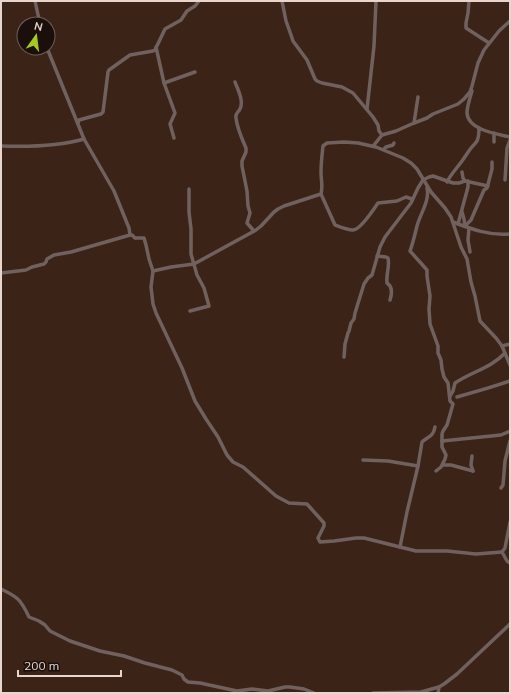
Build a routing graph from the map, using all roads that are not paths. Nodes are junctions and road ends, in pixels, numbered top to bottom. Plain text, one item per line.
1 (35, 1) edge
2 (199, 1) edge
3 (282, 1) edge
4 (376, 1) edge
5 (469, 1) edge
6 (38, 16) edge
7 (510, 21) edge
8 (489, 43) junction
9 (156, 45) junction
10 (50, 56) edge
11 (196, 72) dead end
12 (234, 82) dead end
13 (164, 83) junction
14 (472, 86) junction
15 (418, 97) dead end
16 (367, 109) junction
17 (78, 123) junction
18 (414, 123) junction
19 (479, 128) junction
20 (494, 133) junction
21 (382, 135) junction
22 (510, 137) edge
23 (174, 138) dead end
24 (84, 139) junction
25 (510, 140) edge
26 (494, 142) dead end
27 (394, 143) dead end
28 (1, 146) edge
29 (372, 146) junction
30 (384, 149) junction
31 (492, 162) dead end
32 (462, 172) dead end
33 (423, 180) junction
34 (505, 180) dead end
35 (466, 181) junction
36 (447, 182) junction
37 (426, 185) junction
38 (488, 186) junction
39 (189, 189) dead end
40 (321, 194) junction
41 (412, 199) junction
42 (462, 212) junction
43 (453, 222) junction
44 (458, 224) junction
45 (467, 227) junction
46 (254, 231) junction
47 (510, 234) edge
48 (130, 235) junction
49 (470, 252) dead end
50 (377, 256) junction
51 (194, 264) junction
52 (153, 271) junction
53 (1, 273) edge
54 (390, 300) dead end
55 (190, 311) dead end
56 (510, 344) edge
57 (502, 346) junction
58 (504, 353) junction
59 (344, 356) dead end
60 (510, 365) edge
61 (510, 381) edge
62 (450, 396) junction
63 (457, 398) dead end
64 (435, 427) dead end
65 (510, 431) edge
66 (442, 441) junction
67 (510, 441) edge
68 (472, 456) dead end
69 (362, 460) dead end
70 (443, 465) junction
71 (418, 466) junction
72 (436, 471) dead end
73 (501, 488) dead end
74 (510, 522) edge
75 (400, 547) junction
76 (502, 552) junction
77 (510, 562) edge
78 (1, 589) edge
79 (510, 624) edge
80 (439, 687) junction
81 (314, 693) edge
82 (373, 693) edge
83 (438, 693) edge

1 - 6 street
2 - 9 street
3 - 16 street
4 - 16 street
5 - 8 street
7 - 8 street
8 - 14 street
9 - 13 street
9 - 17 street
10 - 17 street
11 - 13 street
12 - 46 street
13 - 23 street
14 - 18 street
14 - 19 street
15 - 18 street
16 - 21 street
17 - 24 street
18 - 21 street
19 - 20 street
19 - 36 street
20 - 22 street
20 - 26 street
21 - 29 street
24 - 28 street
24 - 48 street
25 - 34 street
27 - 30 street
29 - 30 street
29 - 40 street
30 - 33 street
31 - 38 street
32 - 35 street
33 - 36 street
33 - 37 street
33 - 41 street
35 - 36 street
35 - 38 street
35 - 42 street
37 - 43 street
37 - 62 street
38 - 45 street
39 - 51 street
40 - 41 street
40 - 46 street
41 - 50 street
42 - 44 street
42 - 45 street
43 - 44 street
43 - 57 street
44 - 45 street
45 - 47 street
45 - 49 street
46 - 51 street
48 - 52 street
48 - 53 street
50 - 54 street
50 - 59 street
51 - 52 street
51 - 55 street
52 - 75 street
56 - 57 street
57 - 58 street
58 - 60 street
58 - 62 street
61 - 63 street
62 - 66 street
64 - 71 street
65 - 66 street
66 - 70 street
67 - 73 street
68 - 70 street
69 - 71 street
70 - 72 street
71 - 75 street
74 - 76 street
75 - 76 street
76 - 77 street
78 - 81 street
79 - 80 street
80 - 82 street
80 - 83 street

